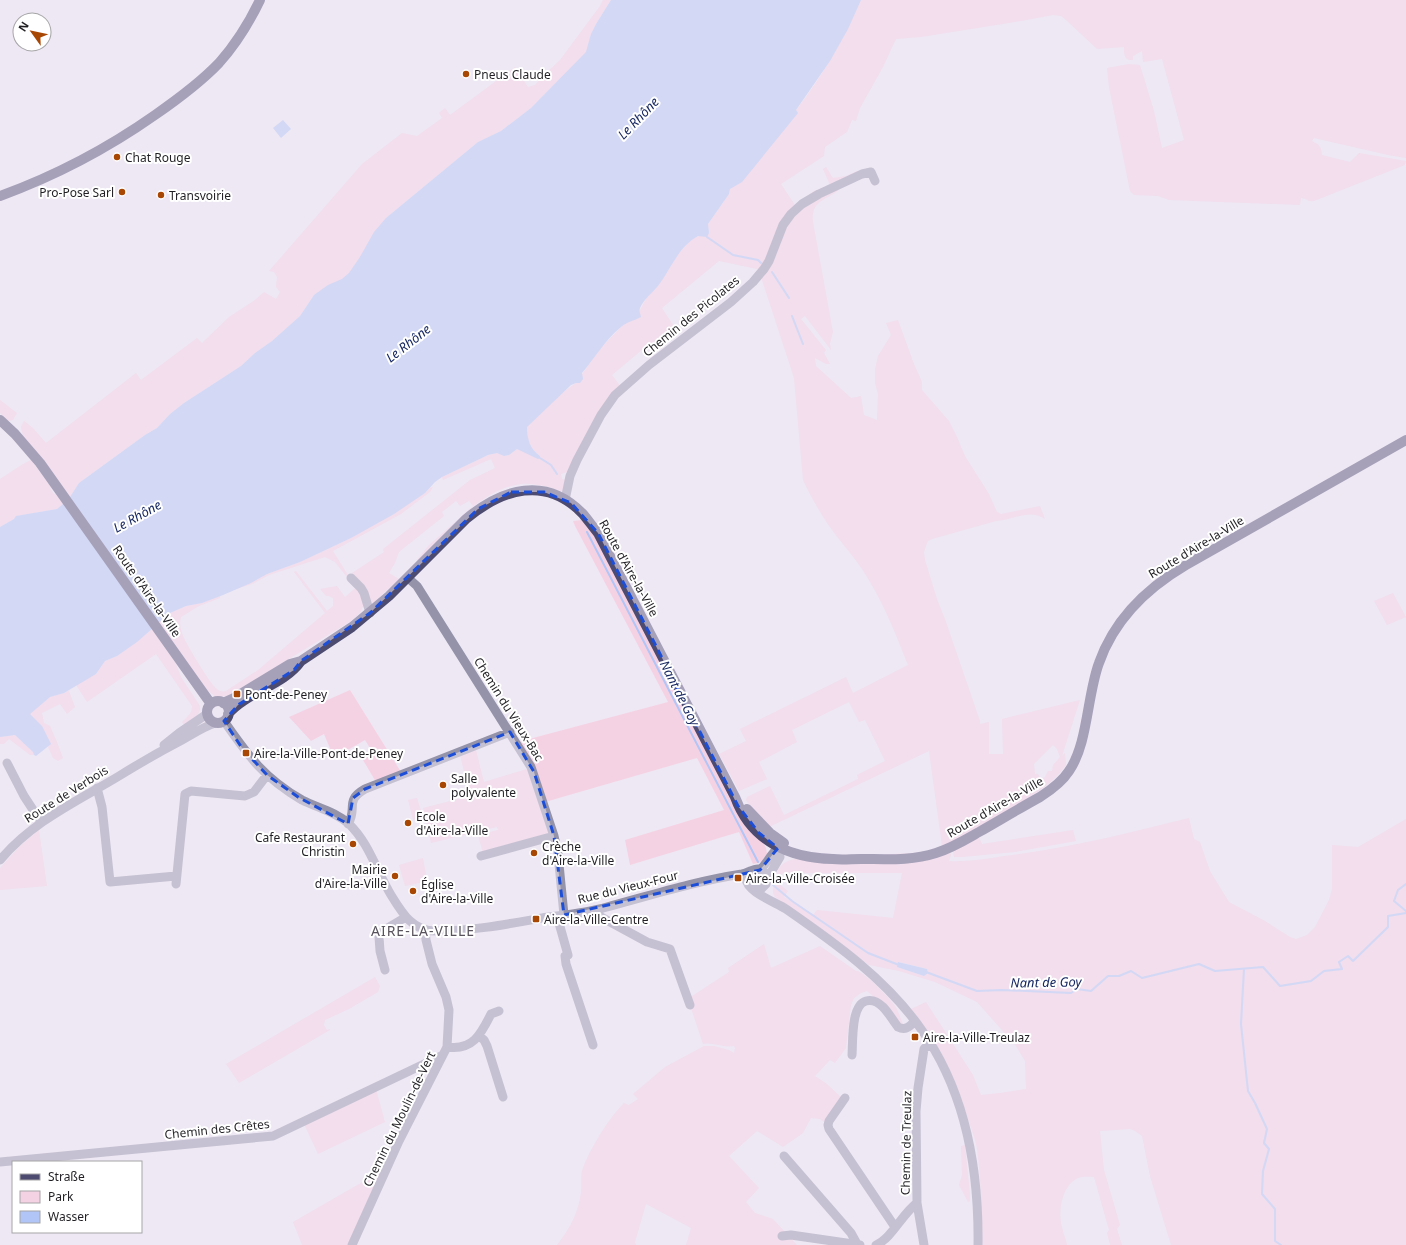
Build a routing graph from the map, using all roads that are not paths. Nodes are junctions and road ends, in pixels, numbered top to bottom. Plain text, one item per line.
1 (260, 0) edge
2 (875, 182) dead end
3 (0, 196) edge
4 (0, 420) edge
5 (1406, 440) edge
6 (566, 500) junction
7 (351, 578) dead end
8 (408, 578) junction
9 (370, 613) junction
10 (301, 661) junction
11 (223, 703) junction
12 (209, 709) junction
13 (222, 719) junction
14 (510, 732) junction
15 (151, 756) junction
16 (7, 763) dead end
17 (267, 775) junction
18 (97, 788) junction
19 (41, 822) junction
20 (348, 824) junction
21 (554, 836) junction
22 (780, 845) junction
23 (481, 856) dead end
24 (0, 860) edge
25 (760, 870) junction
26 (750, 871) junction
27 (728, 876) junction
28 (746, 882) junction
29 (767, 882) junction
30 (753, 890) junction
31 (777, 904) junction
32 (596, 910) junction
33 (560, 915) junction
34 (406, 917) junction
35 (426, 930) junction
36 (385, 970) dead end
37 (690, 1005) dead end
38 (499, 1011) dead end
39 (914, 1023) junction
40 (479, 1036) junction
41 (930, 1043) junction
42 (593, 1045) dead end
43 (445, 1052) junction
44 (852, 1055) dead end
45 (503, 1097) dead end
46 (845, 1098) dead end
47 (784, 1156) dead end
48 (0, 1162) edge
49 (917, 1203) junction
50 (895, 1227) junction
51 (782, 1236) dead end
52 (845, 1244) edge
53 (352, 1245) edge
54 (859, 1245) edge
55 (876, 1245) edge
56 (924, 1245) edge
57 (978, 1245) edge

1 - 3 main road
2 - 6 street, Chemin des Picolates
4 - 12 main road, Route d'Aire-la-Ville
5 - 22 main road, Route d'Aire-la-Ville
6 - 8 main road, Route d'Aire-la-Ville
6 - 22 main road, Route d'Aire-la-Ville
7 - 9 street
8 - 9 main road, Route d'Aire-la-Ville
8 - 14 street, Chemin du Vieux-Bac
9 - 10 main road, Route d'Aire-la-Ville
10 - 11 main road, Route d'Aire-la-Ville
10 - 13 main road, Route d'Aire-la-Ville
11 - 12 main road
11 - 13 main road
12 - 13 main road
12 - 15 street, Route de Verbois
13 - 15 street, Route de Verbois
13 - 17 street, Rue du Vieux-Four
14 - 20 street
14 - 21 street, Chemin du Vieux-Bac
15 - 18 street, Route de Verbois
16 - 19 street
17 - 18 street
17 - 20 street, Rue du Vieux-Four
18 - 19 street, Route de Verbois
19 - 24 street, Route de Verbois
20 - 34 street, Rue du Vieux-Four
21 - 23 street
21 - 33 street, Chemin du Vieux-Bac
22 - 25 street
22 - 29 street
25 - 26 street
25 - 29 street
26 - 27 street, Rue du Vieux-Four
26 - 28 street
27 - 28 street
27 - 32 street, Rue du Vieux-Four
28 - 30 street
29 - 30 street
29 - 31 street
30 - 31 street
31 - 39 street
32 - 33 street, Rue du Vieux-Four
32 - 37 street
33 - 35 street, Rue du Vieux-Four
33 - 42 street, Chemin du Vieux-Bac
34 - 35 street, Rue du Vieux-Four
34 - 36 street
35 - 43 street, Chemin du Moulin-de-Vert
38 - 40 street
39 - 41 street
39 - 44 street
40 - 43 street, Chemin des Crêtes
40 - 45 street
41 - 49 street, Chemin de Treulaz
41 - 57 street
43 - 48 street, Chemin des Crêtes
43 - 53 street, Chemin du Moulin-de-Vert
46 - 50 street
47 - 54 street
49 - 50 street
49 - 56 street, Chemin de Treulaz
50 - 55 street
51 - 52 street
52 - 54 street

